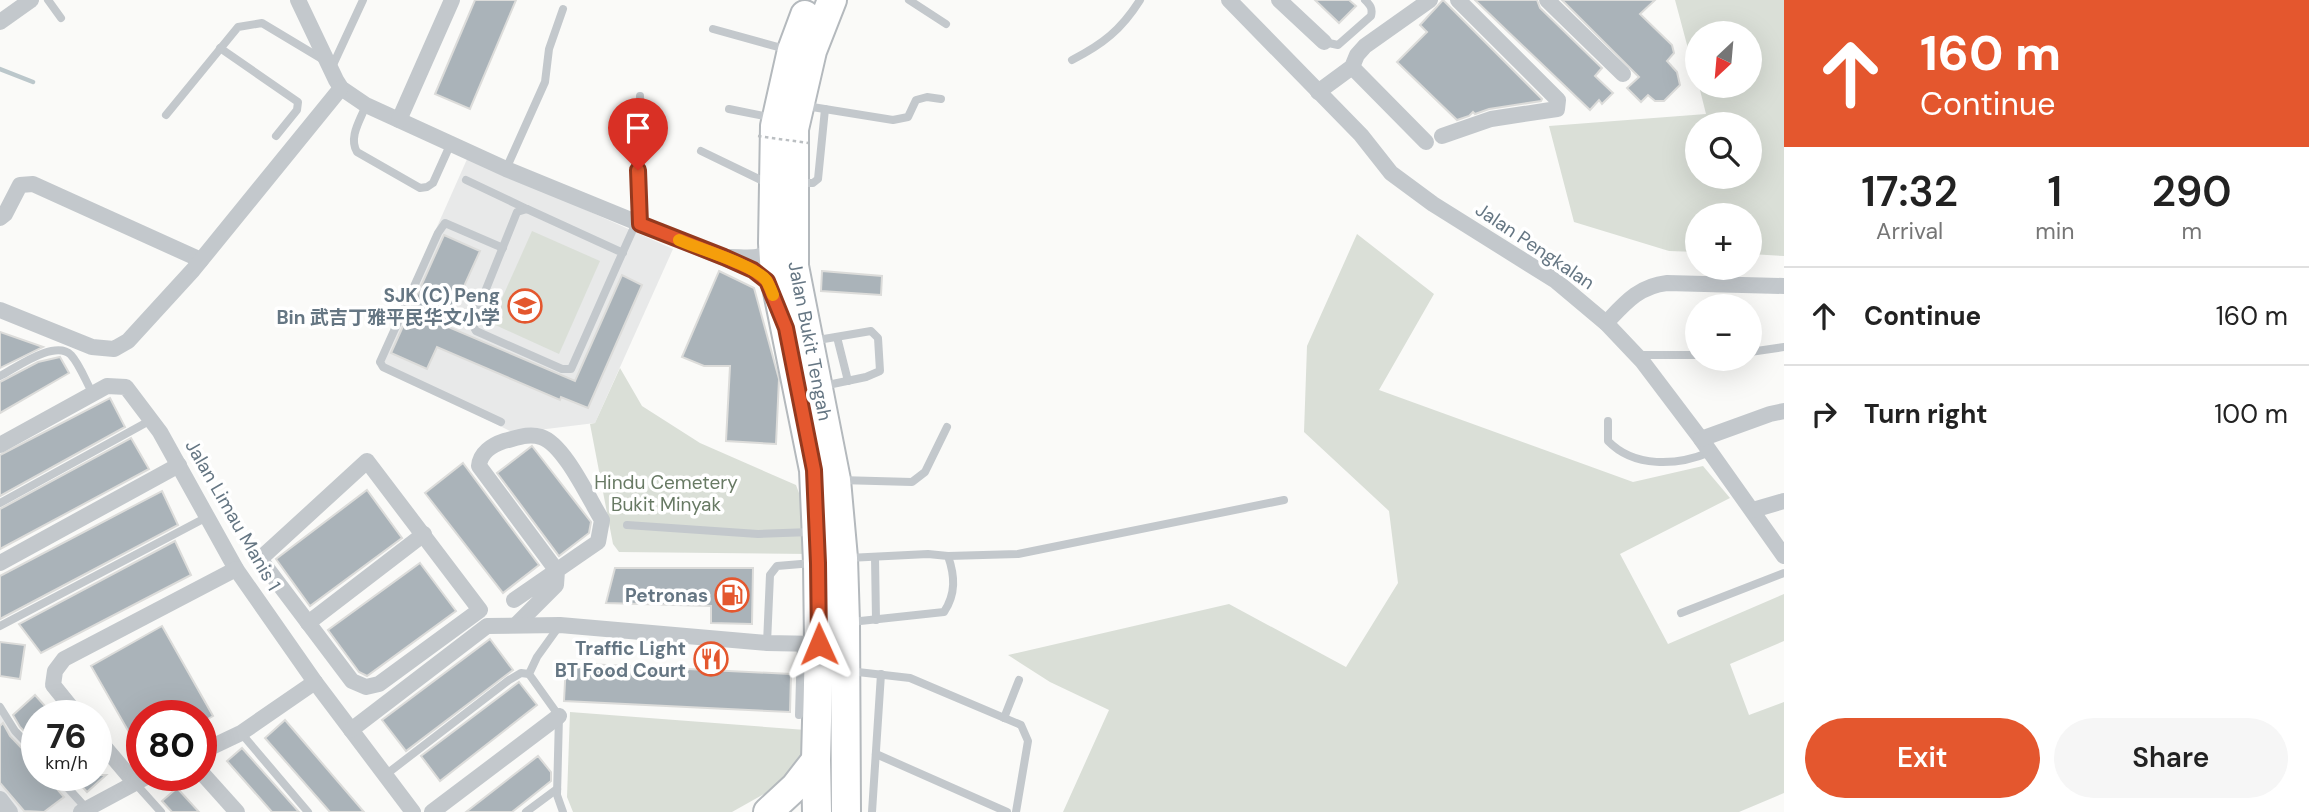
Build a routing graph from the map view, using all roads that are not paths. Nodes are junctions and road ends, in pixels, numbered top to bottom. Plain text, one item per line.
1 (31, 0) edge
2 (48, 0) edge
3 (298, 0) edge
4 (362, 0) edge
5 (452, 0) edge
6 (811, 0) edge
7 (832, 0) edge
8 (909, 0) edge
9 (1140, 0) edge
10 (1229, 0) edge
11 (1279, 0) edge
12 (1365, 0) edge
13 (1430, 0) edge
14 (1458, 0) edge
15 (1547, 0) edge
16 (8, 5) edge
17 (563, 9) dead end
18 (61, 18) dead end
19 (0, 22) edge
20 (946, 24) dead end
21 (713, 29) dead end
22 (1324, 42) joint
23 (220, 48) junction
24 (792, 50) junction
25 (1072, 60) dead end
26 (329, 66) junction
27 (1352, 67) junction
28 (1623, 74) dead end
29 (341, 88) junction
30 (1318, 92) junction
31 (640, 96) dead end
32 (941, 99) dead end
33 (366, 105) junction
34 (729, 109) dead end
35 (166, 115) dead end
36 (790, 117) junction
37 (399, 120) junction
38 (276, 136) dead end
39 (451, 144) junction
40 (701, 150) dead end
41 (506, 169) junction
42 (466, 180) dead end
43 (783, 185) junction
44 (527, 209) junction
45 (0, 218) edge
46 (638, 223) junction
47 (773, 243) junction
48 (503, 248) junction
49 (623, 253) junction
50 (724, 257) junction
51 (201, 260) junction
52 (1784, 286) edge
53 (0, 310) edge
54 (1606, 323) junction
55 (798, 335) junction
56 (837, 337) junction
57 (1784, 347) edge
58 (1762, 350) edge
59 (1636, 355) junction
60 (1685, 355) edge
61 (0, 376) edge
62 (848, 381) junction
63 (819, 387) junction
64 (93, 394) junction
65 (1784, 411) edge
66 (151, 420) junction
67 (1608, 421) dead end
68 (501, 422) dead end
69 (947, 427) dead end
70 (0, 445) edge
71 (1705, 446) junction
72 (179, 466) junction
73 (836, 480) junction
74 (1284, 500) dead end
75 (1784, 501) edge
76 (0, 503) edge
77 (1754, 510) junction
78 (207, 517) junction
79 (627, 525) dead end
80 (817, 531) junction
81 (424, 534) junction
82 (875, 556) junction
83 (948, 556) junction
84 (1784, 556) edge
85 (260, 559) junction
86 (831, 560) junction
87 (0, 564) edge
88 (557, 570) junction
89 (239, 573) junction
90 (1784, 573) edge
91 (514, 600) dead end
92 (1681, 613) dead end
93 (876, 620) junction
94 (308, 623) junction
95 (845, 623) junction
96 (516, 625) junction
97 (561, 625) junction
98 (0, 626) edge
99 (768, 643) junction
100 (810, 644) junction
101 (846, 671) junction
102 (529, 674) junction
103 (881, 674) junction
104 (1019, 680) dead end
105 (315, 682) junction
106 (65, 700) edge
107 (0, 707) edge
108 (799, 715) dead end
109 (559, 716) junction
110 (1004, 718) junction
111 (351, 730) junction
112 (241, 733) junction
113 (21, 737) edge
114 (217, 744) edge
115 (876, 754) junction
116 (112, 756) edge
117 (816, 760) junction
118 (126, 772) edge
119 (384, 776) junction
120 (126, 788) edge
121 (557, 789) junction
122 (217, 790) edge
123 (68, 791) edge
124 (142, 791) edge
125 (0, 799) edge
126 (84, 811) edge
127 (10, 812) edge
128 (160, 812) edge
129 (237, 812) edge
130 (309, 812) edge
131 (413, 812) edge
132 (432, 812) edge
133 (526, 812) edge
134 (564, 812) edge
135 (768, 812) edge
136 (817, 812) edge
137 (846, 812) edge
138 (872, 812) edge
139 (1007, 812) edge
140 (1016, 812) edge

1 - 16 street
2 - 18 lane
3 - 26 street
4 - 26 lane
5 - 37 street
6 - 24 highway, Jalan Bukit Tengah
7 - 36 highway, Jalan Bukit Tengah
8 - 20 lane
9 - 25 lane
10 - 30 street, Jalan Pengkalan
11 - 22 street
12 - 22 lane
13 - 27 street
14 - 27 street
15 - 28 street
16 - 19 street
17 - 41 lane
21 - 24 lane
23 - 26 lane
23 - 35 lane
23 - 38 lane
24 - 36 highway, Jalan Bukit Tengah
26 - 29 street
27 - 30 street
29 - 33 street
29 - 51 street
30 - 54 street, Jalan Pengkalan
31 - 46 lane
32 - 36 lane
33 - 37 street
33 - 39 lane
34 - 36 lane
36 - 43 highway, Jalan Bukit Tengah
37 - 39 street
39 - 41 street
40 - 43 lane
41 - 46 street
42 - 44 lane
43 - 47 highway, Jalan Bukit Tengah
43 - 55 highway, Jalan Bukit Tengah
44 - 48 lane
44 - 49 lane
45 - 51 street
46 - 49 lane
46 - 50 street
47 - 50 street
47 - 55 highway, Jalan Bukit Tengah
48 - 49 lane
48 - 68 lane
50 - 55 street
51 - 53 street
52 - 54 street
54 - 59 street, Jalan Pengkalan
55 - 56 lane
55 - 63 highway, Jalan Bukit Tengah
55 - 80 highway, Jalan Bukit Tengah
56 - 62 lane
56 - 62 lane
57 - 58 lane
59 - 60 lane
59 - 71 street, Jalan Pengkalan
61 - 64 lane
62 - 63 lane
63 - 73 highway, Jalan Bukit Tengah
64 - 66 street, Jalan Limau Manis 1
64 - 70 street, Jalan Limau Manis 1
65 - 71 street
66 - 72 street, Jalan Limau Manis 1
66 - 76 lane
67 - 71 lane
69 - 73 lane
71 - 77 street, Jalan Pengkalan
72 - 78 street, Jalan Limau Manis 1
72 - 87 street
73 - 86 highway, Jalan Bukit Tengah
74 - 83 lane
75 - 77 street
77 - 84 street, Jalan Pengkalan
78 - 89 street, Jalan Limau Manis 1
78 - 98 lane
79 - 80 lane
80 - 86 highway, Jalan Bukit Tengah
81 - 85 street
81 - 94 street
81 - 94 street
82 - 83 lane
82 - 86 lane
82 - 93 lane
83 - 93 lane
85 - 89 street
85 - 94 street
86 - 95 highway, Jalan Bukit Tengah
86 - 99 lane
86 - 100 highway, Jalan Bukit Tengah
88 - 88 street
88 - 91 street
88 - 96 street
89 - 105 street, Jalan Limau Manis 1
89 - 106 street
90 - 92 lane
93 - 95 lane
95 - 101 highway, Jalan Bukit Tengah
96 - 97 street
96 - 111 street
97 - 99 street
97 - 102 lane
99 - 100 street
100 - 108 lane
100 - 117 highway, Jalan Bukit Tengah
101 - 103 lane
101 - 137 highway, Jalan Bukit Tengah
102 - 109 lane
102 - 119 lane
103 - 110 lane
103 - 115 lane
104 - 110 lane
105 - 111 street, Jalan Limau Manis 1
105 - 112 street
107 - 113 lane
109 - 121 lane
109 - 132 street
110 - 140 lane
111 - 119 street, Jalan Limau Manis 1
112 - 114 street
112 - 130 lane
115 - 138 lane
115 - 139 lane
116 - 118 street
117 - 135 highway
117 - 136 highway, Jalan Bukit Tengah
119 - 131 street, Jalan Limau Manis 1
120 - 126 street
121 - 133 lane
121 - 134 lane
122 - 129 street
123 - 126 lane
124 - 128 lane
125 - 127 street

